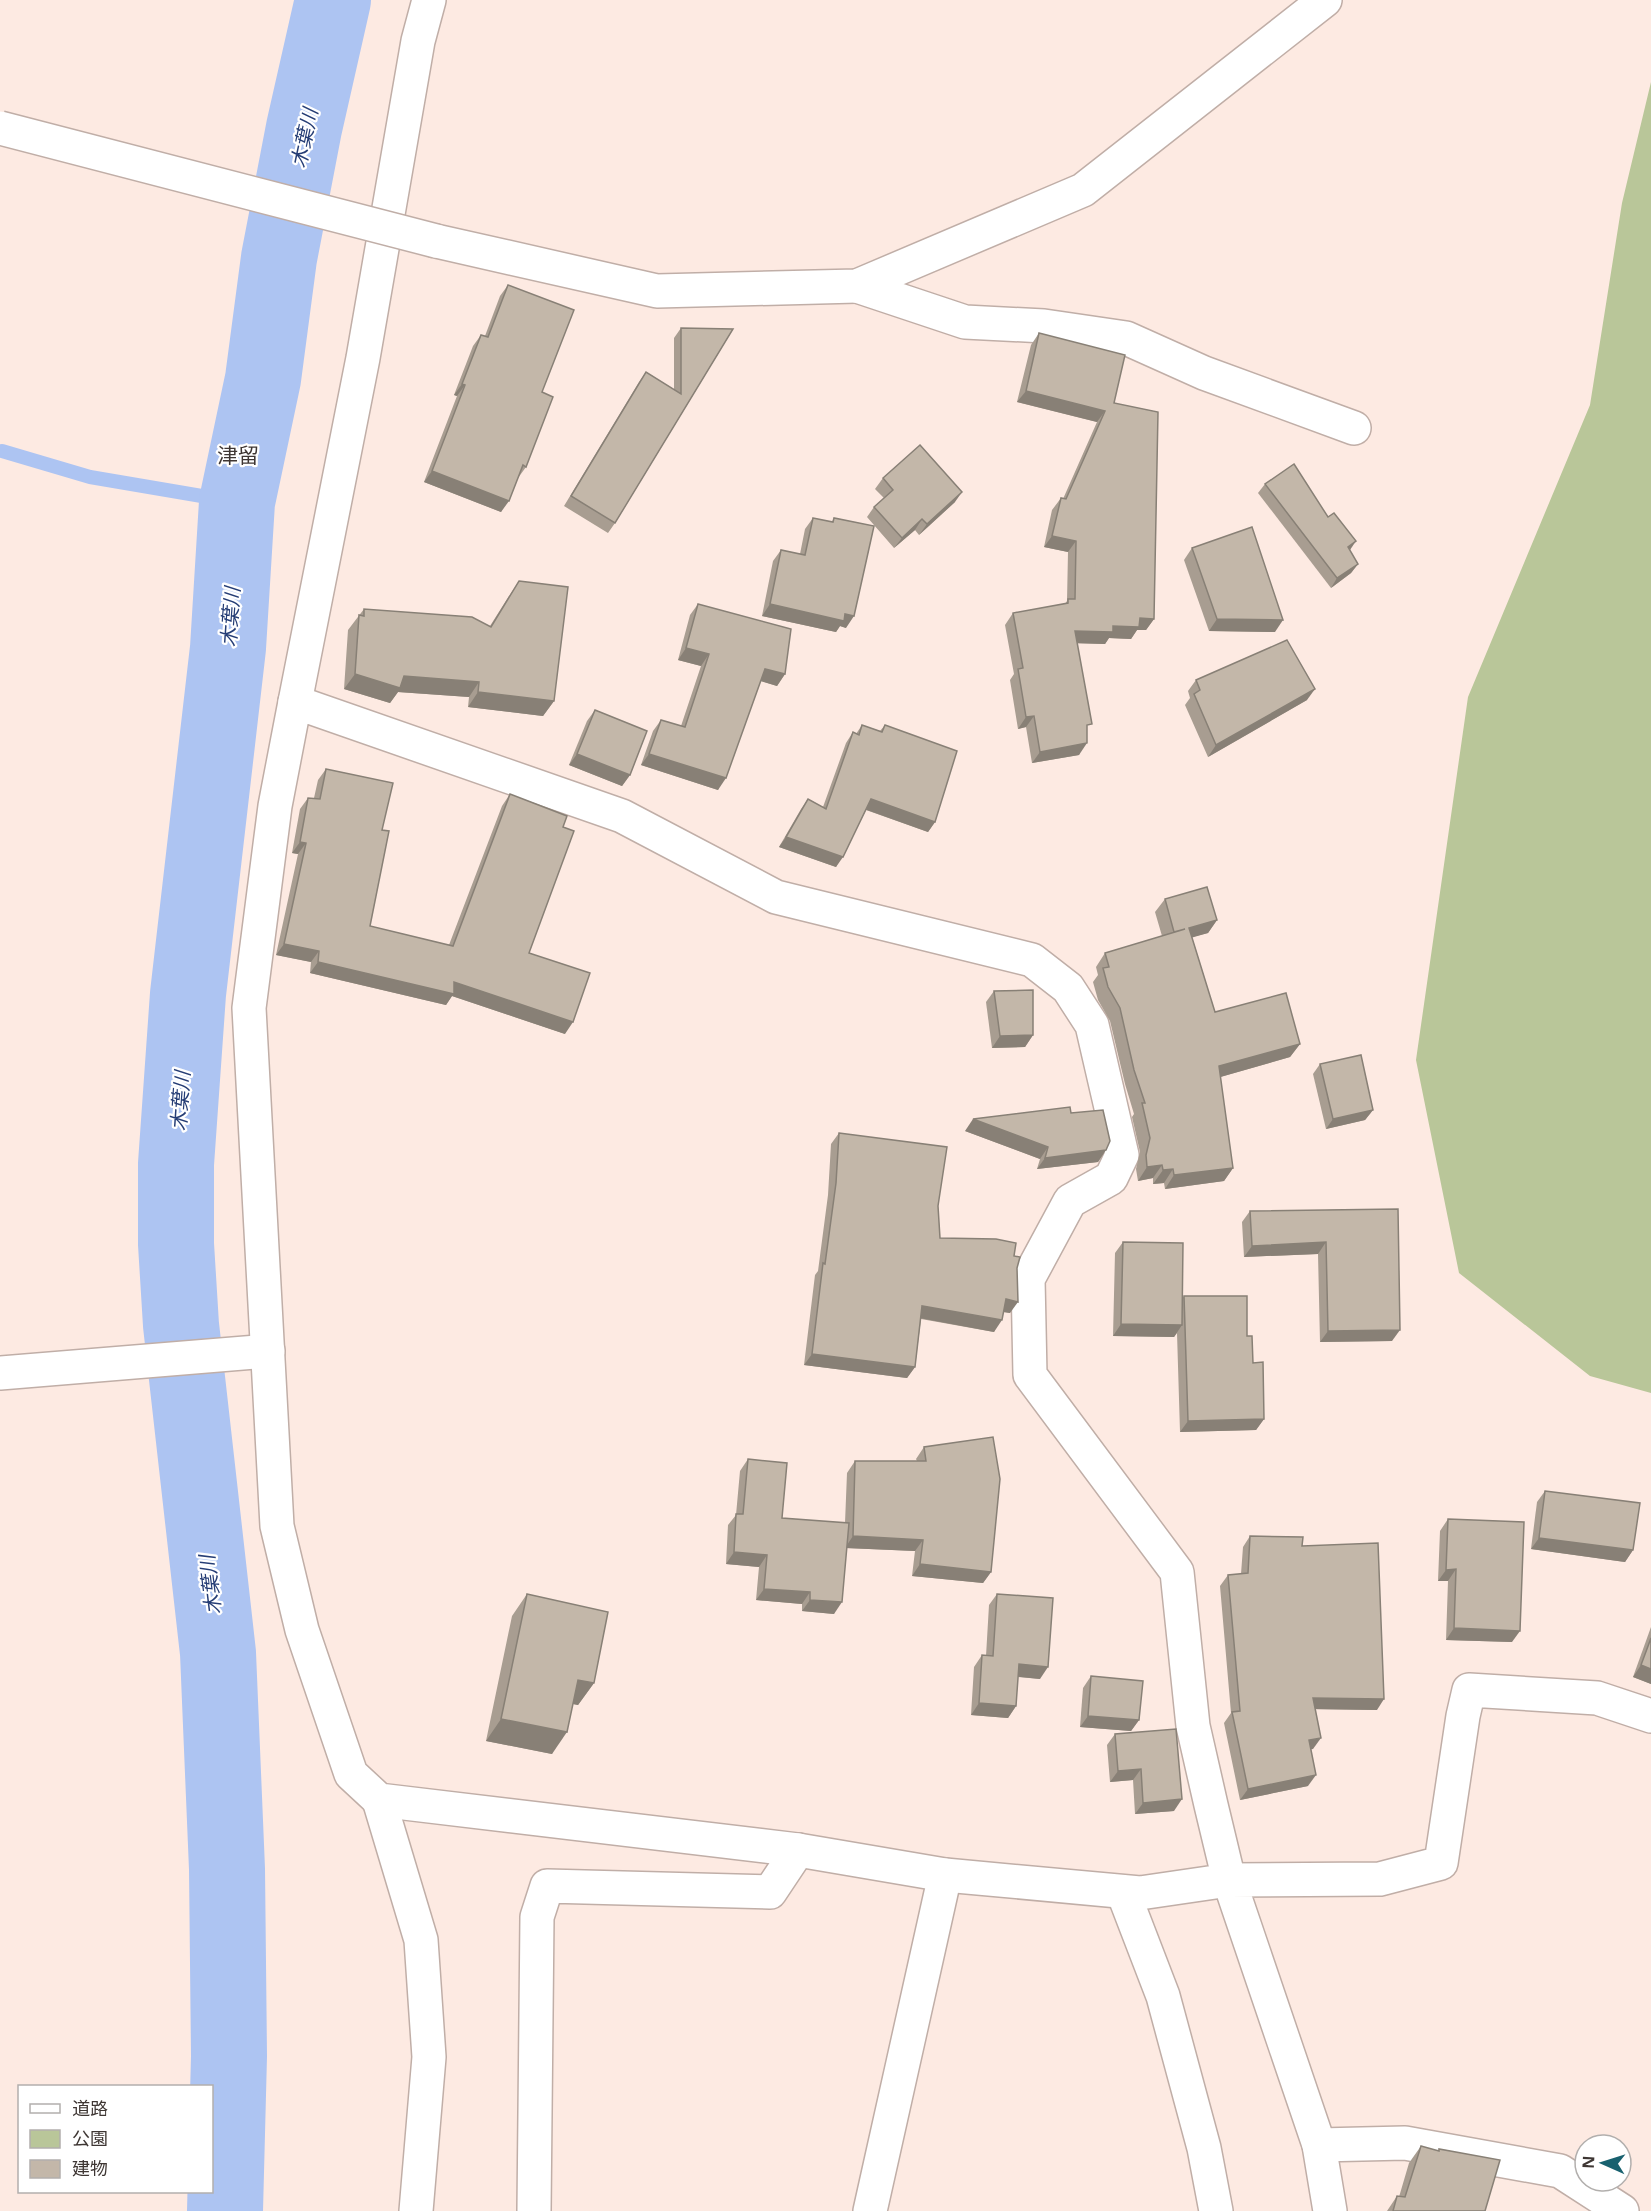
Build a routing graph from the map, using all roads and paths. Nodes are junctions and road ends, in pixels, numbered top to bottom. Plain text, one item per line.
1 (429, 0) edge
2 (1324, 0) edge
3 (0, 128) edge
4 (857, 286) junction
5 (1354, 428) dead end
6 (295, 702) junction
7 (254, 1352) junction
8 (0, 1373) edge
9 (1651, 1716) edge
10 (379, 1800) junction
11 (798, 1850) junction
12 (945, 1875) junction
13 (1229, 1880) junction
14 (1123, 1892) junction
15 (1319, 2145) junction
16 (416, 2211) edge
17 (534, 2211) edge
18 (870, 2211) edge
19 (1216, 2211) edge
20 (1330, 2211) edge
21 (1622, 2211) edge

1 - 6 street
2 - 4 street
3 - 4 street, bridge
4 - 5 street
6 - 7 street
6 - 13 street
7 - 8 street
7 - 10 street
9 - 13 street
10 - 11 street
10 - 16 street
11 - 12 street
11 - 17 street
12 - 14 street
12 - 18 street
13 - 14 street
13 - 15 street
14 - 19 street
15 - 20 street
15 - 21 street

